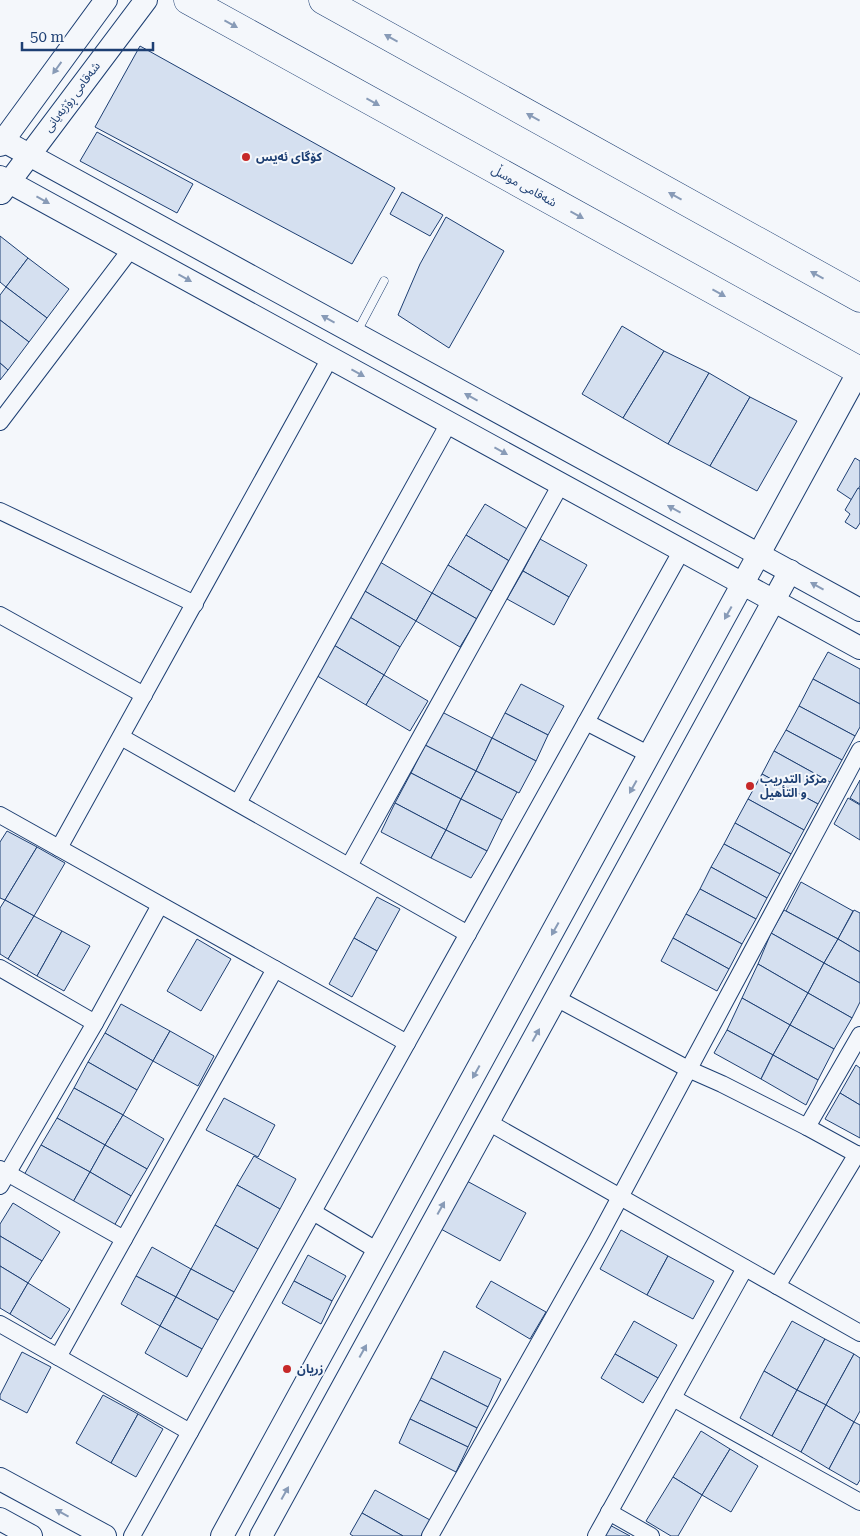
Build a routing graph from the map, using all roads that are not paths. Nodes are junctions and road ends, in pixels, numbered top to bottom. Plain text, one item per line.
1 (146, 0) edge
2 (188, 0) edge
3 (323, 0) edge
4 (104, 4) edge
5 (126, 26) junction
6 (1, 142) edge
7 (29, 155) junction
8 (3, 184) edge
9 (131, 249) junction
10 (384, 281) dead end
11 (860, 298) edge
12 (356, 334) junction
13 (330, 358) junction
14 (411, 364) junction
15 (860, 371) edge
16 (396, 394) junction
17 (0, 422) edge
18 (449, 423) junction
19 (561, 484) junction
20 (0, 511) edge
21 (682, 550) junction
22 (759, 555) junction
23 (790, 571) junction
24 (744, 584) junction
25 (774, 600) junction
26 (194, 604) junction
27 (860, 610) edge
28 (0, 615) edge
29 (860, 648) edge
30 (144, 695) junction
31 (586, 722) junction
32 (121, 737) junction
33 (860, 750) edge
34 (650, 755) junction
35 (238, 803) junction
36 (0, 815) edge
37 (60, 848) junction
38 (349, 866) junction
39 (160, 905) junction
40 (468, 934) junction
41 (0, 968) edge
42 (275, 969) junction
43 (556, 998) junction
44 (95, 1023) junction
45 (860, 1035) edge
46 (407, 1043) junction
47 (688, 1069) junction
48 (488, 1122) junction
49 (807, 1127) junction
50 (858, 1155) edge
51 (2, 1176) edge
52 (620, 1196) junction
53 (313, 1212) junction
54 (396, 1218) junction
55 (427, 1234) junction
56 (124, 1239) junction
57 (378, 1251) junction
58 (745, 1268) junction
59 (777, 1286) junction
60 (0, 1324) edge
61 (860, 1333) edge
62 (58, 1357) junction
63 (673, 1398) junction
64 (190, 1432) junction
65 (0, 1479) edge
66 (860, 1502) edge
67 (609, 1512) junction
68 (0, 1518) edge
69 (32, 1536) edge
70 (105, 1536) edge
71 (132, 1536) edge
72 (222, 1536) edge
73 (261, 1536) edge
74 (430, 1536) edge
75 (596, 1536) edge
76 (651, 1536) edge

1 - 5 street, شەقامی ڕۆژبەیانی
2 -> 15 highway, شەقامی موسڵ
11 -> 3 highway
4 - 5 street
4 -> 6 street
5 - 7 street, شەقامی ڕۆژبەیانی
6 - 7 street
7 - 8 street, شەقامی ڕۆژبەیانی
12 -> 7 street
8 -> 9 street
9 -> 13 street
9 - 17 street
10 - 12 lane
12 - 14 street
13 -> 16 street
13 - 26 street
14 - 16 street
22 -> 14 street
15 - 22 street
16 - 18 street
18 -> 19 street
18 - 35 street
19 - 21 street
19 - 38 street
20 - 26 street
21 - 24 street
21 - 31 street
22 - 23 street
22 - 24 street
23 - 25 street
27 -> 23 street
24 - 25 street
24 -> 34 street
25 - 29 street
25 - 43 street
26 - 30 street
28 - 30 street
30 - 32 street
31 - 34 street
31 - 40 street
32 - 35 street
32 - 37 street
33 - 47 street
34 -> 54 street
35 - 38 street
36 - 37 street
37 - 39 street
38 - 40 street
39 - 42 street
39 - 44 street
40 - 46 street
41 - 44 street
42 - 46 street
42 - 56 street
43 - 47 street
48 -> 43 street
44 - 51 street
45 - 49 street
46 - 53 street
47 - 49 street
47 - 52 street
48 - 52 street
55 -> 48 street
49 - 50 street
50 - 59 street
51 - 56 street
52 - 58 street
52 - 74 street
53 - 57 street
53 - 64 street
54 - 55 street
54 - 57 street
73 -> 55 street
56 - 62 street
57 - 72 street
58 - 59 street
58 - 63 street
59 - 61 street
60 - 62 street
62 - 64 street
63 - 66 street
63 - 67 street
64 - 71 street
70 -> 65 street
67 - 75 street
67 - 76 street
68 - 69 street

